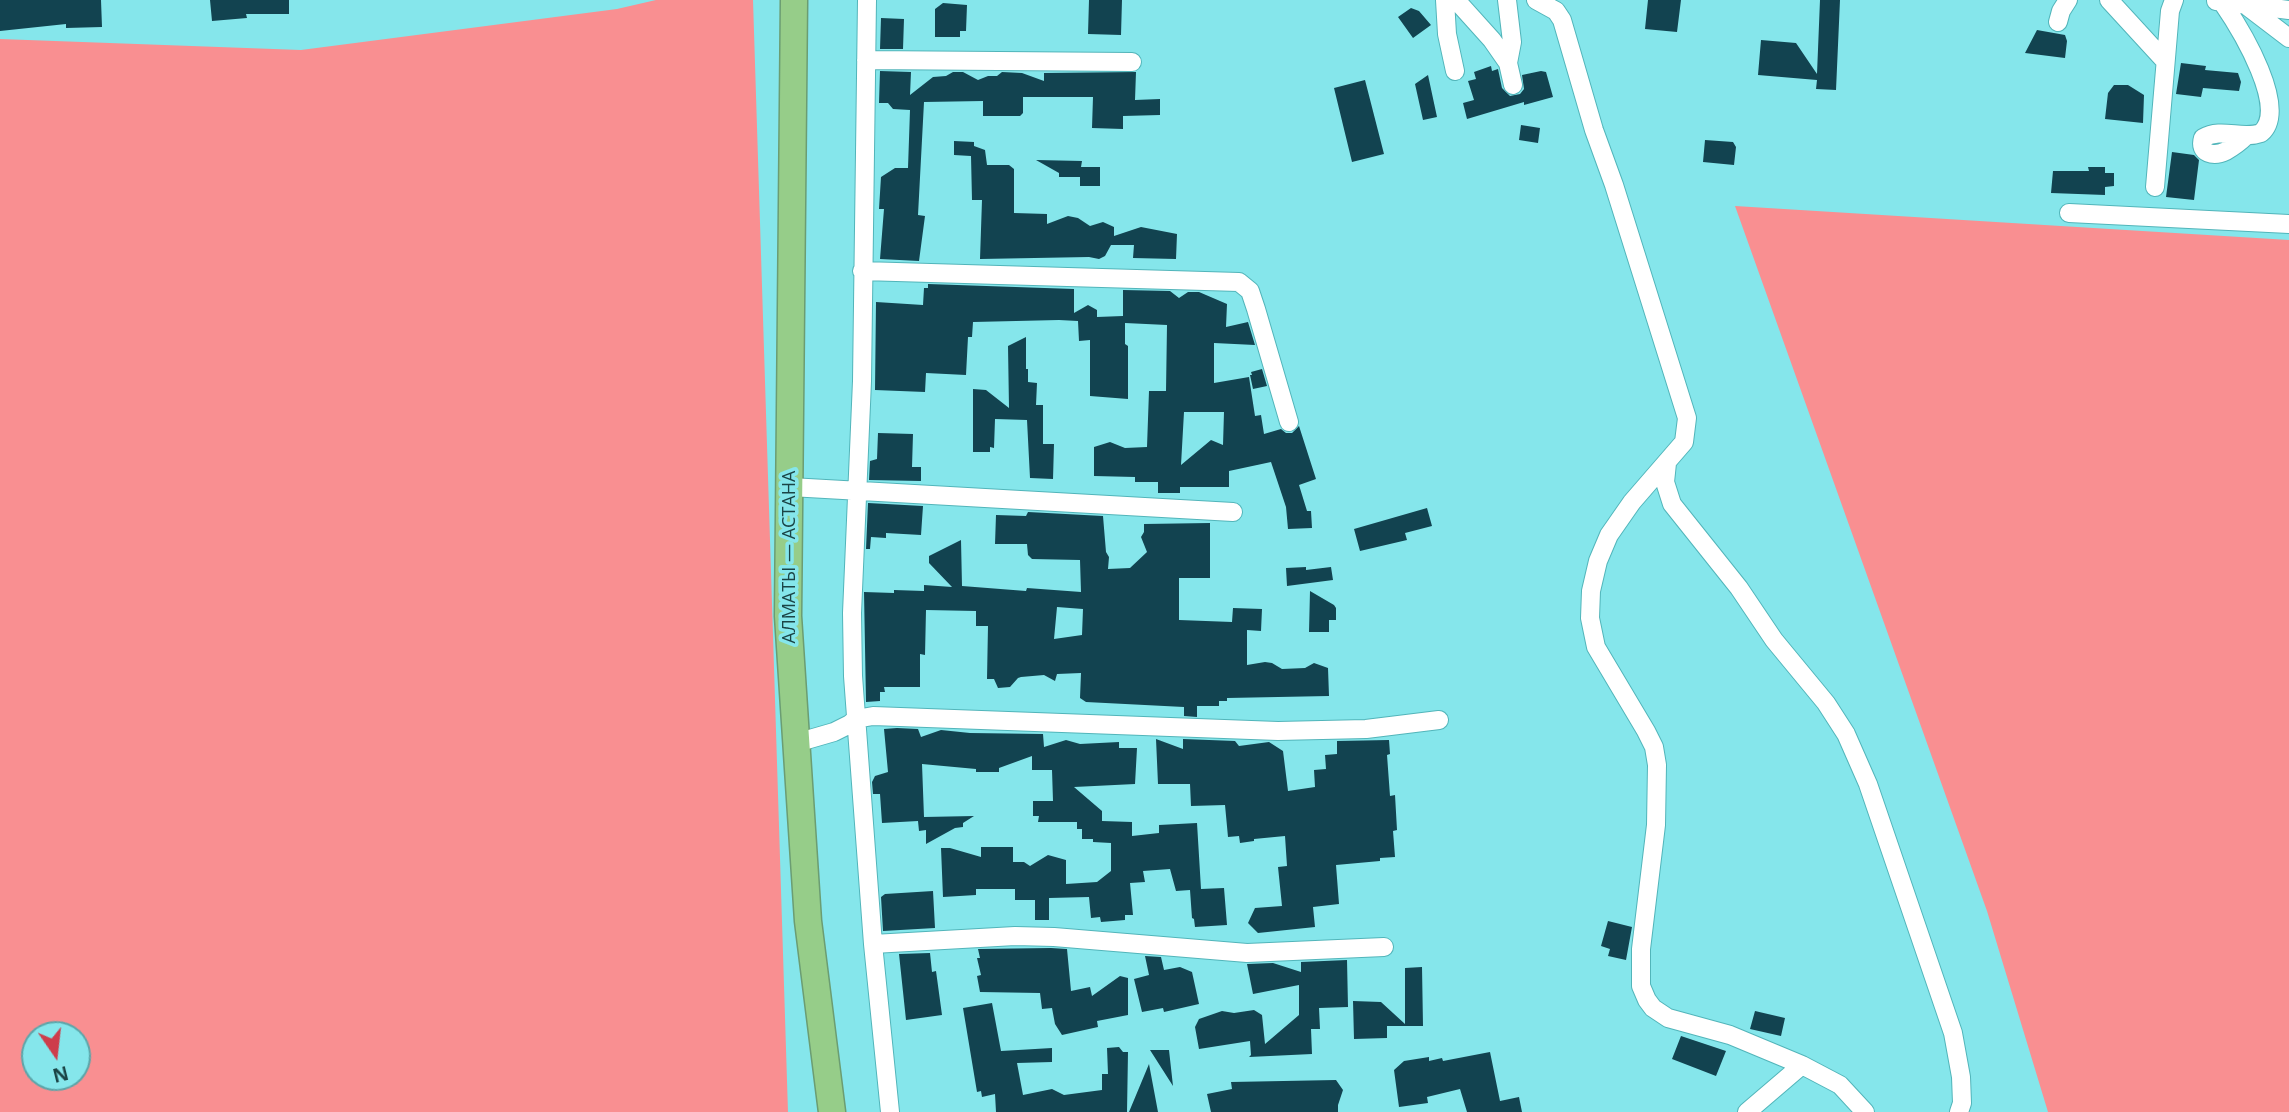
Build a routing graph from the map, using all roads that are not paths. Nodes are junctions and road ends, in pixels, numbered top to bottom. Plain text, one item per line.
1 (867, 0) edge
2 (1445, 0) edge
3 (1456, 0) edge
4 (1507, 0) edge
5 (1536, 0) edge
6 (2068, 0) edge
7 (2109, 0) edge
8 (2174, 0) edge
9 (2230, 2) edge
10 (789, 3) edge
11 (2289, 10) edge
12 (2058, 22) dead end
13 (2289, 38) edge
14 (866, 61) junction
15 (2165, 61) junction
16 (1132, 62) dead end
17 (1508, 63) junction
18 (1455, 71) dead end
19 (1513, 85) dead end
20 (2246, 136) dead end
21 (2155, 187) dead end
22 (2069, 213) dead end
23 (2289, 224) edge
24 (863, 271) junction
25 (1289, 422) dead end
26 (1667, 463) junction
27 (790, 488) junction
28 (858, 490) junction
29 (1233, 512) dead end
30 (856, 719) junction
31 (1439, 720) dead end
32 (796, 743) junction
33 (873, 944) junction
34 (1384, 947) dead end
35 (1801, 1065) junction
36 (832, 1112) edge
37 (890, 1112) edge
38 (1747, 1112) edge
39 (1865, 1112) edge
40 (1959, 1112) edge

1 - 14 street
2 - 18 street
3 - 17 street
4 - 17 street
5 - 26 street
6 - 12 street
7 - 15 street
8 - 15 street
9 - 11 street
9 - 13 street
9 - 20 street
10 - 27 highway, АЛМАТЫ — АСТАНА
14 - 16 street
14 - 24 street
15 - 21 street
17 - 19 street
22 - 23 street
24 - 25 street
24 - 28 street
26 - 35 street
26 - 40 street
27 - 28 street
27 - 32 highway, АЛМАТЫ — АСТАНА
28 - 29 street
28 - 30 street
30 - 31 street
30 - 32 street
30 - 33 street
32 - 36 highway, АЛМАТЫ — АСТАНА
33 - 34 street
33 - 37 street
35 - 38 street
35 - 39 street

